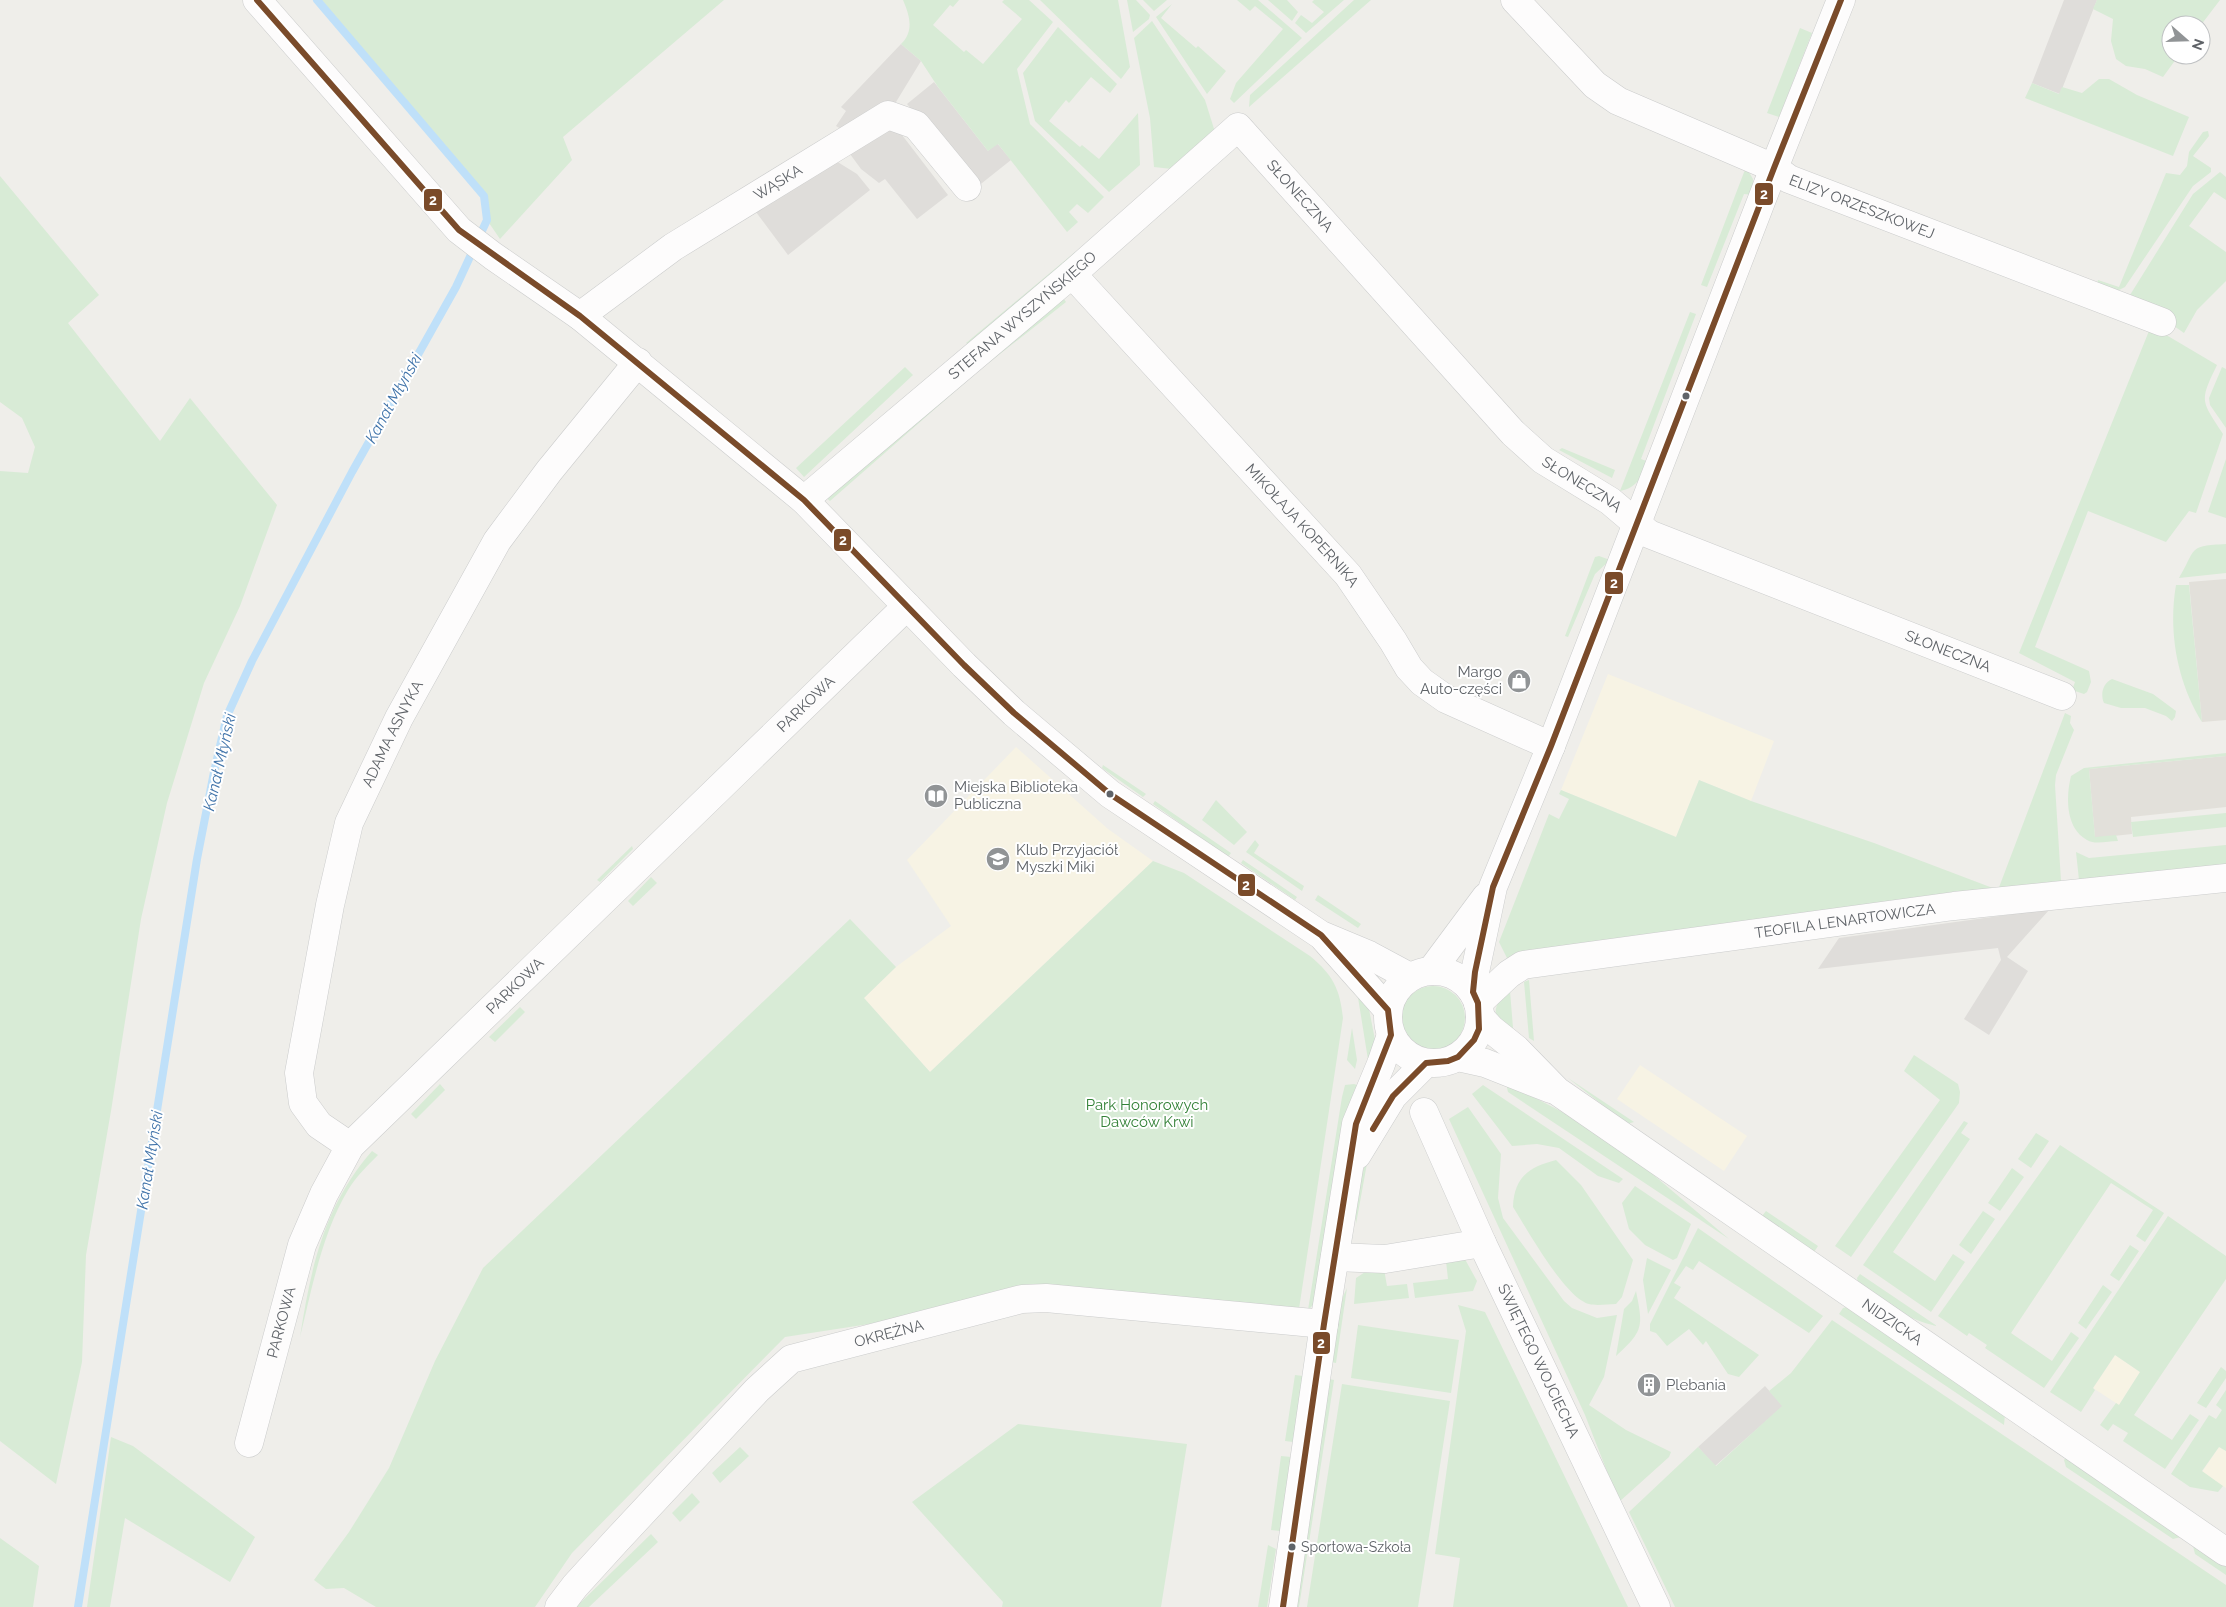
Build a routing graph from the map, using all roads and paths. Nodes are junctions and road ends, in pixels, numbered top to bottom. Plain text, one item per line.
1 (257, 0) edge
2 (1515, 0) edge
3 (1841, 0) edge
4 (1238, 127) joint
5 (1774, 168) junction
6 (967, 187) dead end
7 (1072, 274) junction
8 (580, 316) junction
9 (2162, 322) dead end
10 (638, 362) junction
11 (804, 500) junction
12 (1636, 522) junction
13 (907, 606) junction
14 (2062, 696) dead end
15 (1551, 746) junction
16 (2226, 878) edge
17 (1493, 887) junction
18 (1321, 934) junction
19 (1421, 974) junction
20 (1477, 1004) junction
21 (1389, 1023) junction
22 (1458, 1057) junction
23 (1426, 1063) junction
24 (1557, 1091) junction
25 (1424, 1112) dead end
26 (350, 1146) junction
27 (1351, 1162) junction
28 (1482, 1243) junction
29 (1335, 1257) junction
30 (1324, 1324) junction
31 (249, 1443) dead end
32 (2226, 1552) edge
33 (559, 1607) edge
34 (1283, 1607) edge
35 (1656, 1607) edge

1 - 8 street
2 - 5 street, ELIZY ORZESZKOWEJ
3 - 5 street
4 - 7 street, STEFANA WYSZYŃSKIEGO
4 - 12 street, SŁONECZNA
5 - 9 street, ELIZY ORZESZKOWEJ
5 - 12 street
6 - 8 street, WĄSKA
7 - 11 street, STEFANA WYSZYŃSKIEGO
7 - 15 street, MIKOŁAJA KOPERNIKA
8 - 10 street
10 - 11 street
10 - 26 street, ADAMA ASNYKA
11 - 13 street
12 - 14 street, SŁONECZNA
12 - 15 street
13 - 18 street
13 - 26 street, PARKOWA
15 - 17 street
16 - 20 street, TEOFILA LENARTOWICZA
17 - 19 street
17 - 20 street
18 - 19 street
18 - 21 street
19 - 20 street
19 - 21 street
20 - 22 street
20 - 24 street
21 - 23 street
21 - 27 street
22 - 23 street
22 - 24 street
23 - 27 street
24 - 32 street, NIDZICKA
25 - 28 street, ŚWIĘTEGO WOJCIECHA
26 - 31 street, PARKOWA
27 - 29 street
28 - 29 street
28 - 35 street, ŚWIĘTEGO WOJCIECHA
29 - 30 street
30 - 33 street, OKRĘŻNA
30 - 34 street

